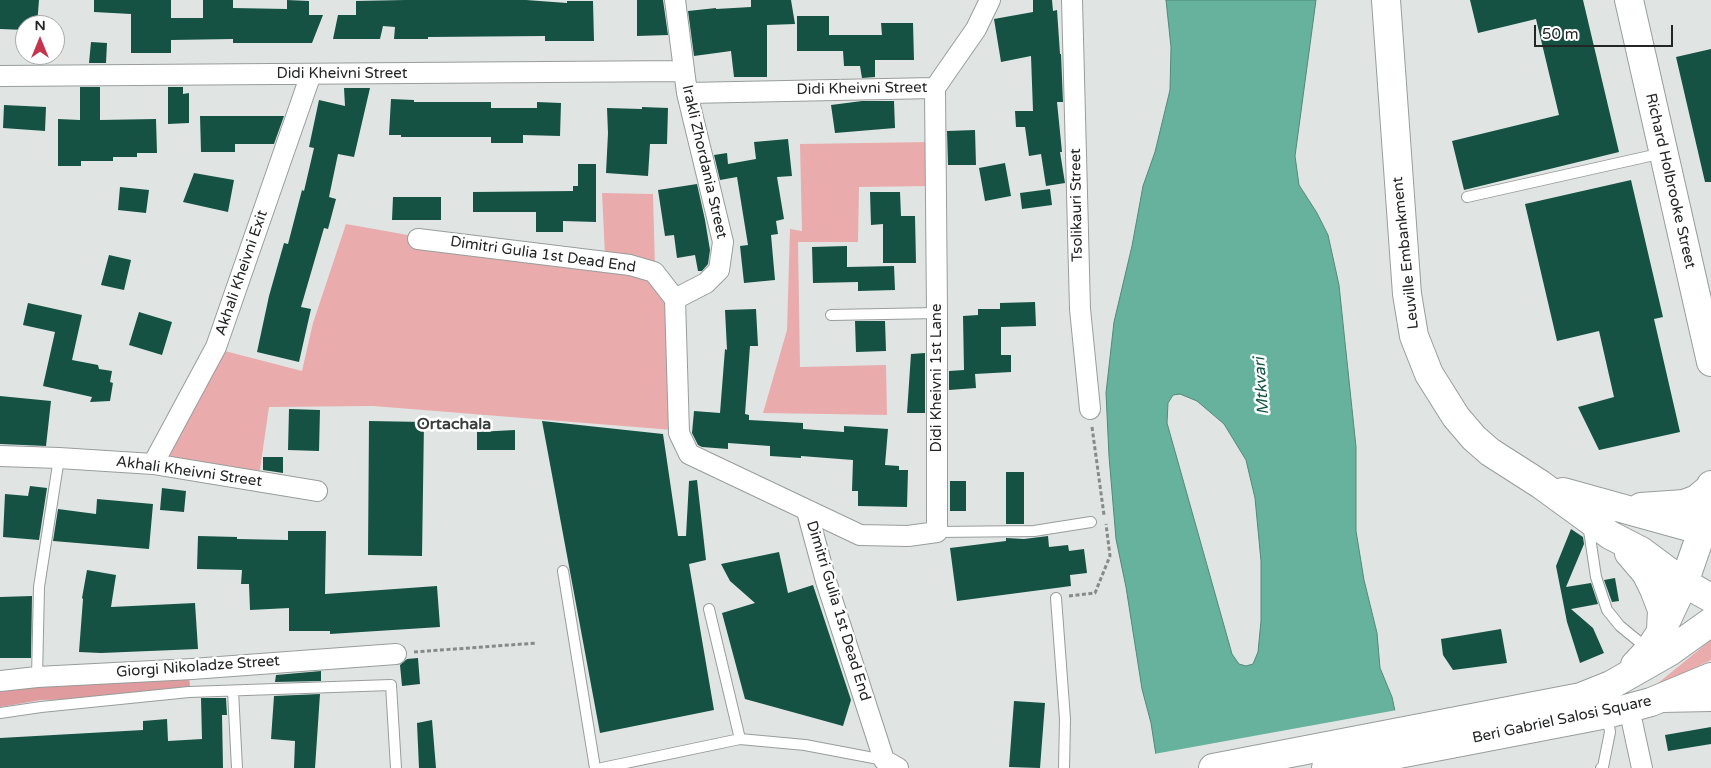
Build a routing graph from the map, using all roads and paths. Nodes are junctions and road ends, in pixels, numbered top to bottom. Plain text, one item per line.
1 (675, 0) edge
2 (990, 0) edge
3 (1072, 0) edge
4 (1386, 0) edge
5 (1628, 0) edge
6 (684, 71) junction
7 (311, 74) junction
8 (0, 76) edge
9 (934, 88) junction
10 (687, 93) junction
11 (1664, 153) junction
12 (1467, 196) dead end
13 (418, 239) dead end
14 (675, 299) junction
15 (937, 313) junction
16 (831, 315) dead end
17 (1711, 362) edge
18 (1090, 410) dead end
19 (0, 456) edge
20 (59, 458) junction
21 (153, 464) junction
22 (1540, 484) junction
23 (1711, 484) edge
24 (1710, 488) edge
25 (318, 491) dead end
26 (1617, 508) junction
27 (808, 512) junction
28 (1587, 518) junction
29 (1091, 522) dead end
30 (937, 532) junction
31 (1707, 532) edge
32 (1610, 535) junction
33 (563, 571) dead end
34 (1684, 583) junction
35 (1056, 598) dead end
36 (1711, 598) edge
37 (709, 609) dead end
38 (1711, 622) edge
39 (1655, 641) junction
40 (537, 643) dead end
41 (396, 654) joint
42 (37, 677) junction
43 (1711, 677) edge
44 (1624, 678) junction
45 (0, 681) edge
46 (233, 690) junction
47 (1711, 700) edge
48 (1629, 708) junction
49 (0, 714) edge
50 (740, 739) junction
51 (1407, 742) junction
52 (891, 764) edge
53 (237, 768) edge
54 (396, 768) edge
55 (595, 768) edge
56 (602, 768) edge
57 (1064, 768) edge
58 (1213, 768) edge
59 (1326, 768) edge
60 (1602, 768) edge
61 (1642, 768) edge

1 - 6 street, Irakli Zhordania Street
2 - 9 street, Didi Kheivni Street
3 - 18 street, Tsolikauri Street
4 - 22 main road, Leuville Embankment
5 - 11 main road, Richard Holbrooke Street
6 - 7 street, Didi Kheivni Street
6 - 10 street, Irakli Zhordania Street
7 - 8 street, Didi Kheivni Street
7 - 21 street, Akhali Kheivni Exit
9 - 10 street, Didi Kheivni Street
9 - 15 street, Didi Kheivni 1st Lane
10 - 14 street, Irakli Zhordania Street
11 - 12 lane
11 - 17 main road, Richard Holbrooke Street
13 - 14 street, Dimitri Gulia 1st Dead End
14 - 27 street, Dimitri Gulia 1st Dead End
15 - 16 lane
15 - 30 street, Didi Kheivni 1st Lane
19 - 20 street, Akhali Kheivni Street
20 - 21 street, Akhali Kheivni Street
20 - 42 lane
21 - 25 street, Akhali Kheivni Street
22 - 26 main road, Leuville Embankment
22 - 28 main road, Leuville Embankment
23 - 24 main road
24 - 26 main road
24 - 31 main road
26 - 31 main road, Leuville Embankment
27 - 30 street
27 - 52 street, Dimitri Gulia 1st Dead End
28 - 32 main road, Leuville Embankment
28 - 39 lane
29 - 30 lane
31 - 34 main road
32 - 34 main road, Leuville Embankment
32 - 39 main road
33 - 55 lane
34 - 36 main road, Leuville Embankment
34 - 39 main road
35 - 57 lane
37 - 50 lane
38 - 44 main road, Beri Gabriel Salosi Square
39 - 44 main road
40 - 41 path
41 - 42 street, Giorgi Nikoladze Street
42 - 45 street, Giorgi Nikoladze Street
43 - 48 main road, Beri Gabriel Salosi Square
44 - 51 main road, Beri Gabriel Salosi Square
46 - 49 lane
46 - 53 lane
46 - 54 lane
47 - 48 street
48 - 51 main road, Beri Gabriel Salosi Square
48 - 60 lane
48 - 61 street
50 - 52 lane
50 - 56 lane
51 - 58 main road
51 - 59 main road

